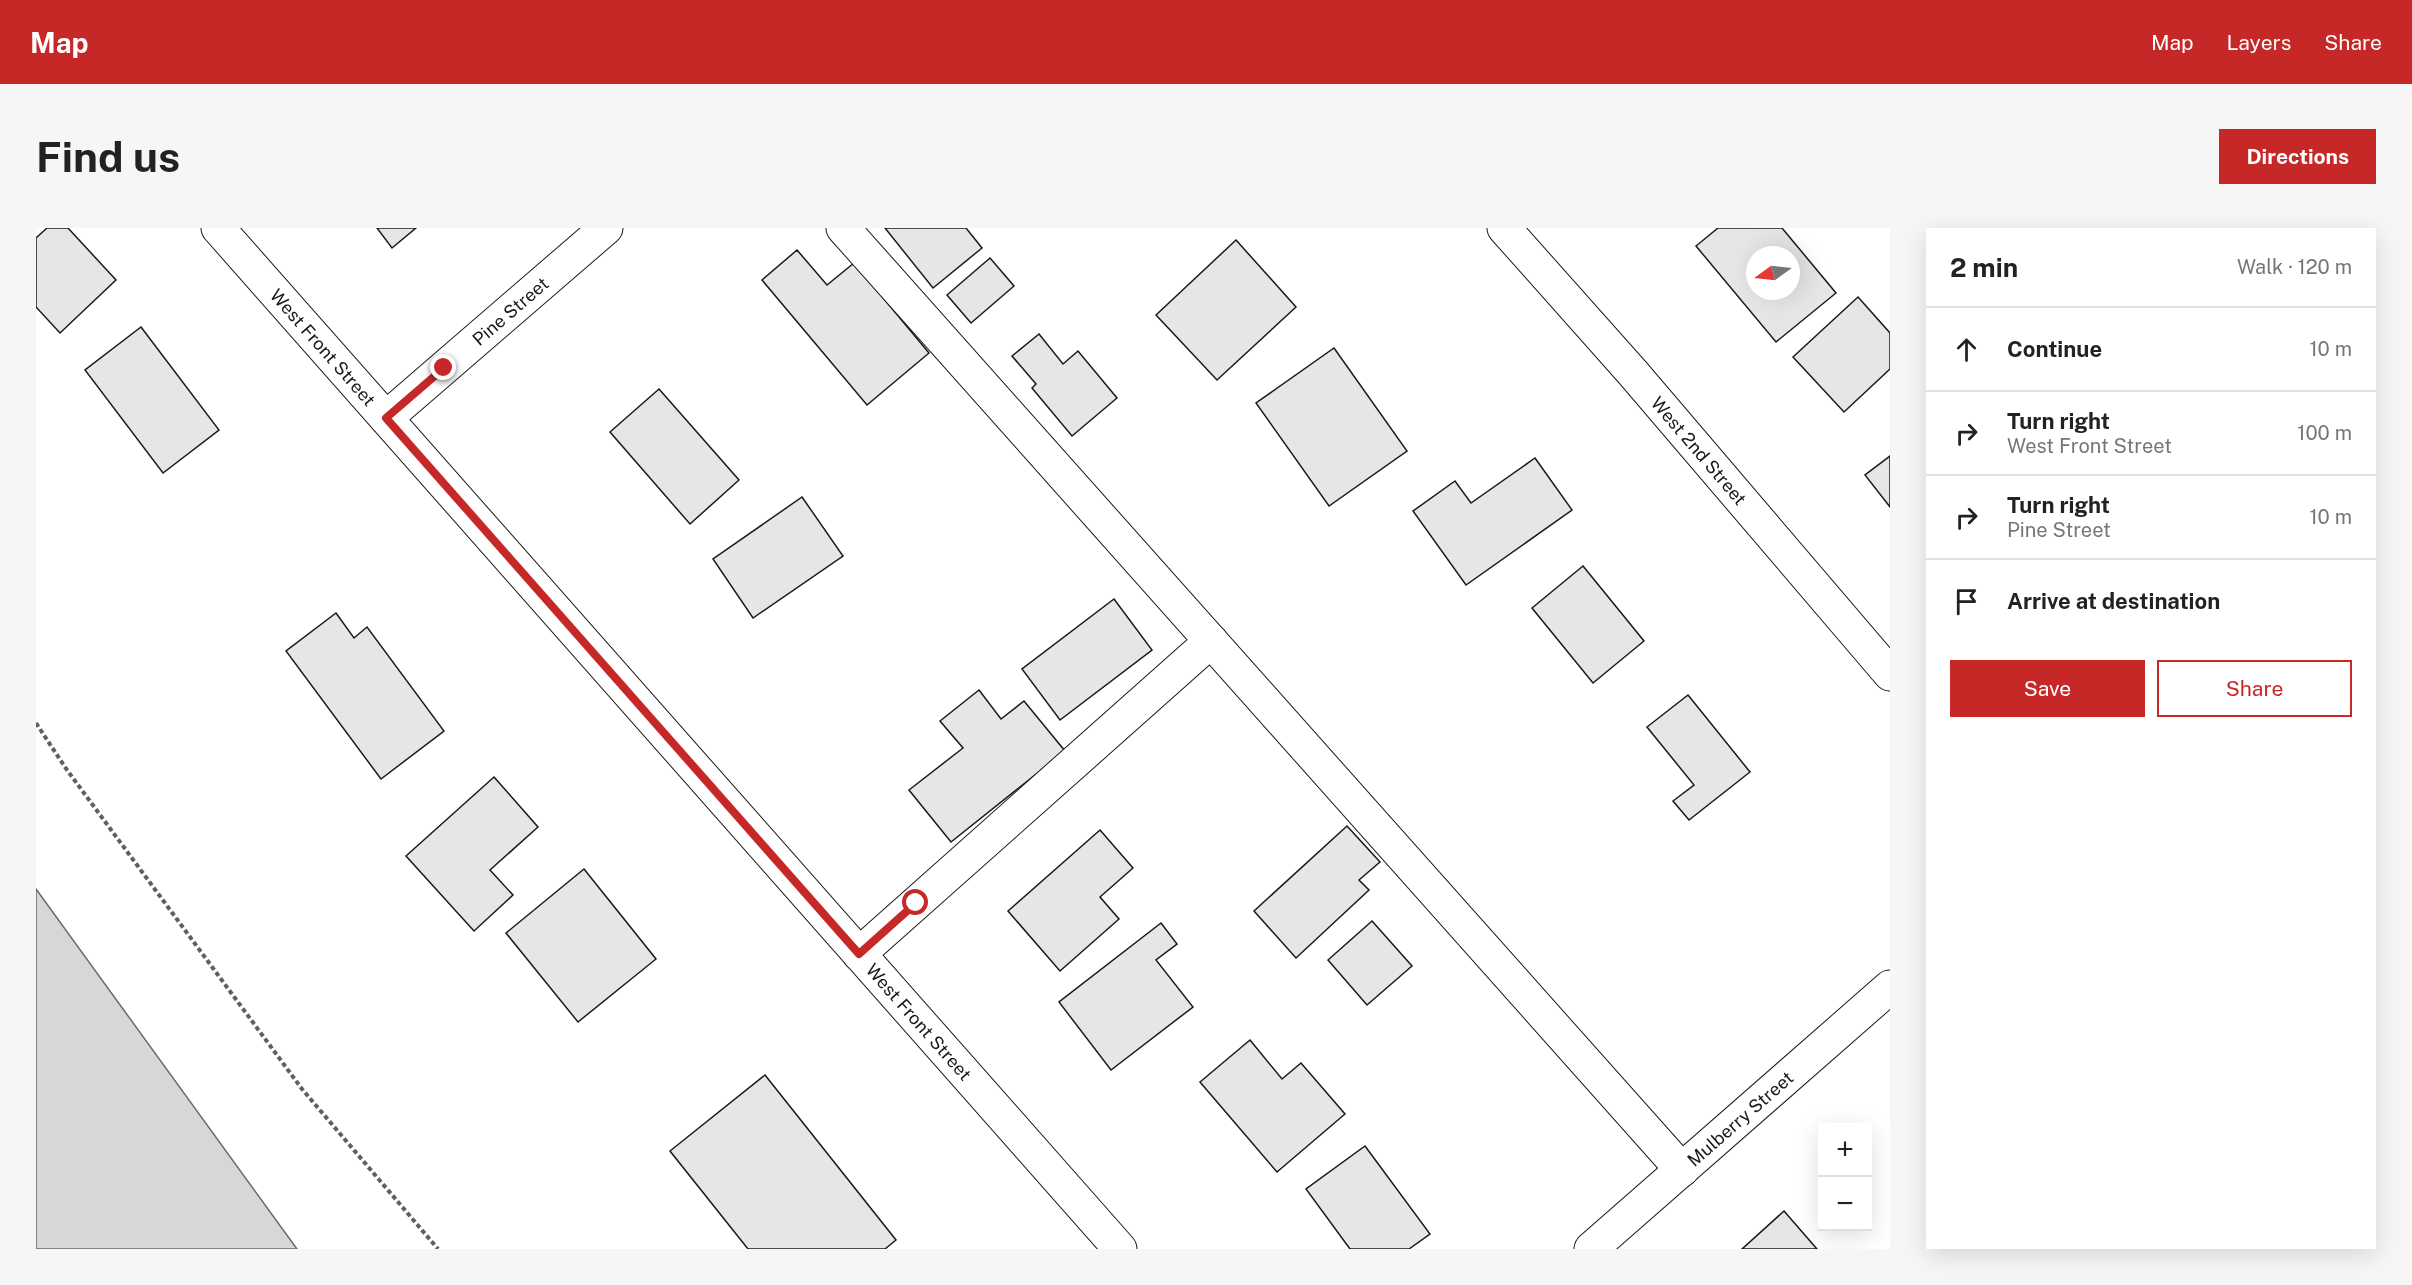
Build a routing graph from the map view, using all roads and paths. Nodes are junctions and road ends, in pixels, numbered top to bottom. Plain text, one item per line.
1 (218, 228) edge
2 (606, 228) edge
3 (843, 228) edge
4 (1504, 228) edge
5 (386, 418) junction
6 (1211, 641) junction
7 (1890, 674) edge
8 (36, 723) edge
9 (859, 954) junction
10 (1890, 987) edge
11 (1682, 1170) junction
12 (438, 1249) edge
13 (1120, 1249) edge
14 (1591, 1249) edge

1 - 5 main road, West Front Street
2 - 5 main road, Pine Street
3 - 6 main road
4 - 7 main road, West 2nd Street
5 - 9 main road, West Front Street
6 - 9 main road
6 - 11 main road
8 - 12 path
9 - 13 main road, West Front Street
10 - 11 main road, Mulberry Street
11 - 14 main road, Mulberry Street

